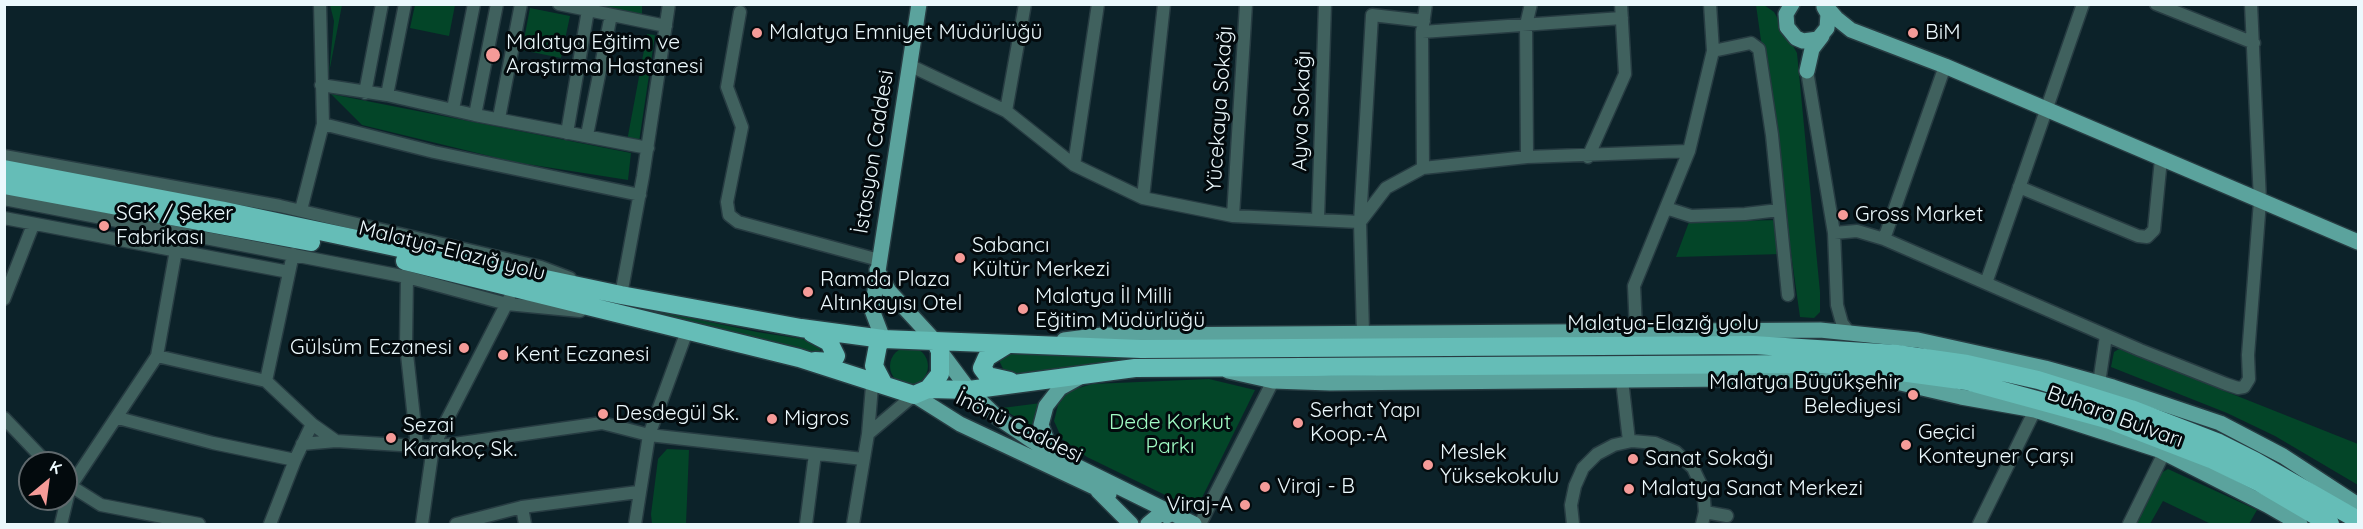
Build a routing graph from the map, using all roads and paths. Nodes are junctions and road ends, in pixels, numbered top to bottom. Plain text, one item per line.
1 (320, 4) edge
2 (382, 4) edge
3 (405, 4) edge
4 (474, 4) edge
5 (497, 4) edge
6 (520, 4) edge
7 (560, 4) edge
8 (669, 4) edge
9 (919, 4) edge
10 (1025, 4) edge
11 (1098, 4) edge
12 (1164, 4) edge
13 (1246, 4) edge
14 (1326, 4) edge
15 (1426, 4) edge
16 (1531, 4) edge
17 (1621, 4) edge
18 (1710, 4) edge
19 (1773, 4) edge
20 (1792, 4) edge
21 (2083, 4) edge
22 (2156, 4) edge
23 (2251, 4) edge
24 (1824, 5) edge
25 (588, 10) junction
26 (740, 12) dead end
27 (611, 15) junction
28 (1622, 18) junction
29 (1526, 25) junction
30 (666, 26) junction
31 (1423, 27) junction
32 (1788, 27) junction
33 (1851, 30) junction
34 (1818, 39) junction
35 (2254, 43) junction
36 (1713, 51) junction
37 (909, 65) junction
38 (1945, 66) junction
39 (1807, 70) junction
40 (321, 85) junction
41 (365, 93) junction
42 (387, 95) junction
43 (453, 109) junction
44 (2045, 110) junction
45 (1006, 111) junction
46 (475, 116) junction
47 (499, 118) junction
48 (323, 124) junction
49 (567, 133) junction
50 (587, 135) junction
51 (648, 148) junction
52 (1689, 151) junction
53 (4, 156) edge
54 (1527, 157) junction
55 (1588, 157) junction
56 (2161, 159) junction
57 (1074, 165) junction
58 (1423, 168) junction
59 (4, 169) edge
60 (4, 185) edge
61 (2019, 187) junction
62 (640, 195) junction
63 (1143, 198) junction
64 (4, 199) edge
65 (2260, 201) junction
66 (1666, 208) junction
67 (301, 210) junction
68 (1779, 210) junction
69 (1233, 216) junction
70 (4, 218) edge
71 (1318, 219) junction
72 (1360, 222) junction
73 (33, 225) junction
74 (1834, 233) junction
75 (2351, 235) edge
76 (1884, 239) junction
77 (2358, 242) edge
78 (176, 250) junction
79 (293, 254) junction
80 (878, 265) junction
81 (289, 272) junction
82 (407, 277) junction
83 (1986, 283) junction
84 (614, 294) junction
85 (1788, 295) dead end
86 (511, 297) junction
87 (4, 299) edge
88 (801, 328) junction
89 (1636, 330) junction
90 (687, 331) junction
91 (1848, 331) junction
92 (1363, 333) junction
93 (2106, 336) junction
94 (883, 339) junction
95 (1008, 344) junction
96 (938, 346) junction
97 (1053, 346) junction
98 (157, 356) junction
99 (799, 358) junction
100 (1808, 363) junction
101 (1214, 367) junction
102 (1086, 374) junction
103 (876, 378) junction
104 (1622, 380) junction
105 (266, 381) junction
106 (1273, 381) junction
107 (1024, 383) junction
108 (1904, 383) junction
109 (2099, 383) junction
110 (969, 390) junction
111 (921, 392) junction
112 (2035, 410) junction
113 (4, 418) edge
114 (118, 418) junction
115 (312, 424) junction
116 (868, 434) junction
117 (649, 435) junction
118 (336, 441) junction
119 (1629, 441) junction
120 (303, 444) junction
121 (417, 446) junction
122 (433, 447) junction
123 (36, 451) edge
124 (2164, 453) junction
125 (815, 454) junction
126 (863, 459) junction
127 (295, 460) junction
128 (1064, 460) junction
129 (78, 472) edge
130 (1093, 487) junction
131 (78, 491) edge
132 (638, 492) junction
133 (2358, 505) edge
134 (522, 507) junction
135 (1572, 510) junction
136 (1705, 512) junction
137 (1727, 516) dead end
138 (2358, 520) edge
139 (1163, 521) edge
140 (199, 525) edge
141 (270, 525) edge
142 (422, 525) edge
143 (456, 525) edge
144 (525, 525) edge
145 (635, 525) edge
146 (806, 525) edge
147 (853, 525) edge
148 (1131, 525) edge
149 (1194, 525) edge
150 (1200, 525) edge
151 (1564, 525) edge
152 (1574, 525) edge
153 (1702, 525) edge
154 (1980, 525) edge
155 (2130, 525) edge
156 (2300, 525) edge
157 (2330, 525) edge

1 - 40 street
2 - 41 street
3 - 42 street
4 - 43 street
5 - 46 street
6 - 47 street
7 - 25 street
8 - 30 street
9 - 37 main road, İstasyon Caddesi
10 - 45 street
11 - 57 street
12 - 63 street
13 - 69 street, Yücekaya Sokağı
14 - 71 street, Ayva Sokağı
15 - 31 street
16 - 29 street
17 - 28 street
18 - 36 street
19 - 32 main road
20 - 32 main road
21 - 44 street
22 - 35 street
23 - 35 street
24 - 33 main road
24 - 34 main road
25 - 27 street
25 - 49 street
26 - 80 street
27 - 30 street
27 - 50 street
28 - 29 street
28 - 55 street
29 - 31 street
29 - 54 street
30 - 51 street
31 - 58 street
31 - 72 street
32 - 34 main road
32 - 39 main road
33 - 34 main road
33 - 38 main road
34 - 39 main road
35 - 65 street
36 - 52 street
36 - 68 street
37 - 45 street
37 - 80 main road, İstasyon Caddesi
38 - 44 main road
38 - 76 street
39 - 74 street
40 - 41 street
40 - 48 street
41 - 42 street
42 - 43 street
43 - 46 street
44 - 56 main road
44 - 61 street
45 - 57 street
46 - 47 street
47 - 49 street
48 - 62 street
48 - 67 street
49 - 50 street
50 - 51 street
51 - 62 street
52 - 55 street
52 - 66 street
53 - 67 street
54 - 55 street
54 - 58 street
56 - 61 street
56 - 65 main road
57 - 63 street
58 - 72 street
59 - 84 highway, Malatya-Elazığ yolu
60 - 86 highway, Malatya-Elazığ yolu
61 - 83 street
62 - 84 street
63 - 69 street
64 - 79 street
65 - 75 main road
65 - 93 street
66 - 68 street
66 - 89 street
67 - 84 street
68 - 85 street
69 - 71 street
70 - 73 street
71 - 72 street
72 - 92 street
73 - 78 street
73 - 87 street
74 - 76 street
74 - 91 street
75 - 77 main road
76 - 83 street
78 - 81 street
78 - 98 street
79 - 81 street
79 - 82 street
80 - 94 main road, İstasyon Caddesi
80 - 96 main road
81 - 105 street
82 - 86 street
82 - 121 street
83 - 93 street
84 - 88 highway, Malatya-Elazığ yolu
86 - 90 highway, Malatya-Elazığ yolu
86 - 122 street
88 - 94 highway, Malatya-Elazığ yolu
88 - 99 highway
89 - 91 main road
89 - 92 main road
90 - 99 highway, Malatya-Elazığ yolu
90 - 117 street
91 - 109 main road
92 - 97 main road
93 - 109 street
94 - 96 highway, Malatya-Elazığ yolu
94 - 103 highway
95 - 96 highway, Malatya-Elazığ yolu
95 - 97 highway, Malatya-Elazığ yolu
95 - 107 highway
96 - 110 main road
96 - 111 highway
97 - 138 highway, Malatya-Elazığ yolu
98 - 105 street
98 - 114 street
99 - 103 highway, Malatya-Elazığ yolu
100 - 101 highway, Malatya-Elazığ yolu
100 - 108 main road
100 - 157 highway, Malatya-Elazığ yolu
101 - 102 highway, Malatya-Elazığ yolu
101 - 106 main road
102 - 107 highway, Malatya-Elazığ yolu
102 - 128 main road
103 - 111 highway, Malatya-Elazığ yolu
103 - 116 street
104 - 106 main road
104 - 108 main road
104 - 119 street
105 - 115 street
106 - 150 street
107 - 110 highway, Malatya-Elazığ yolu
108 - 112 main road, Buhara Bulvarı
109 - 133 main road
110 - 111 highway, Malatya-Elazığ yolu
110 - 128 main road
111 - 116 street
111 - 130 main road, İnönü Caddesi
112 - 124 main road, Buhara Bulvarı
112 - 154 street
113 - 123 street
114 - 127 street
114 - 129 street
115 - 118 street
115 - 120 street
116 - 126 street
117 - 122 street
117 - 125 street
117 - 132 street
118 - 120 street
118 - 121 street
119 - 135 street
119 - 136 street
120 - 127 street
121 - 122 street
122 - 142 street
124 - 155 street
124 - 156 main road, Buhara Bulvarı
125 - 126 street
125 - 146 street
126 - 147 street
127 - 141 street
128 - 139 main road
130 - 139 main road, İnönü Caddesi
130 - 148 main road
131 - 140 street
132 - 134 street
132 - 145 street
134 - 143 street
134 - 144 street
135 - 151 street
135 - 152 street
136 - 137 street
136 - 153 street
139 - 149 main road

